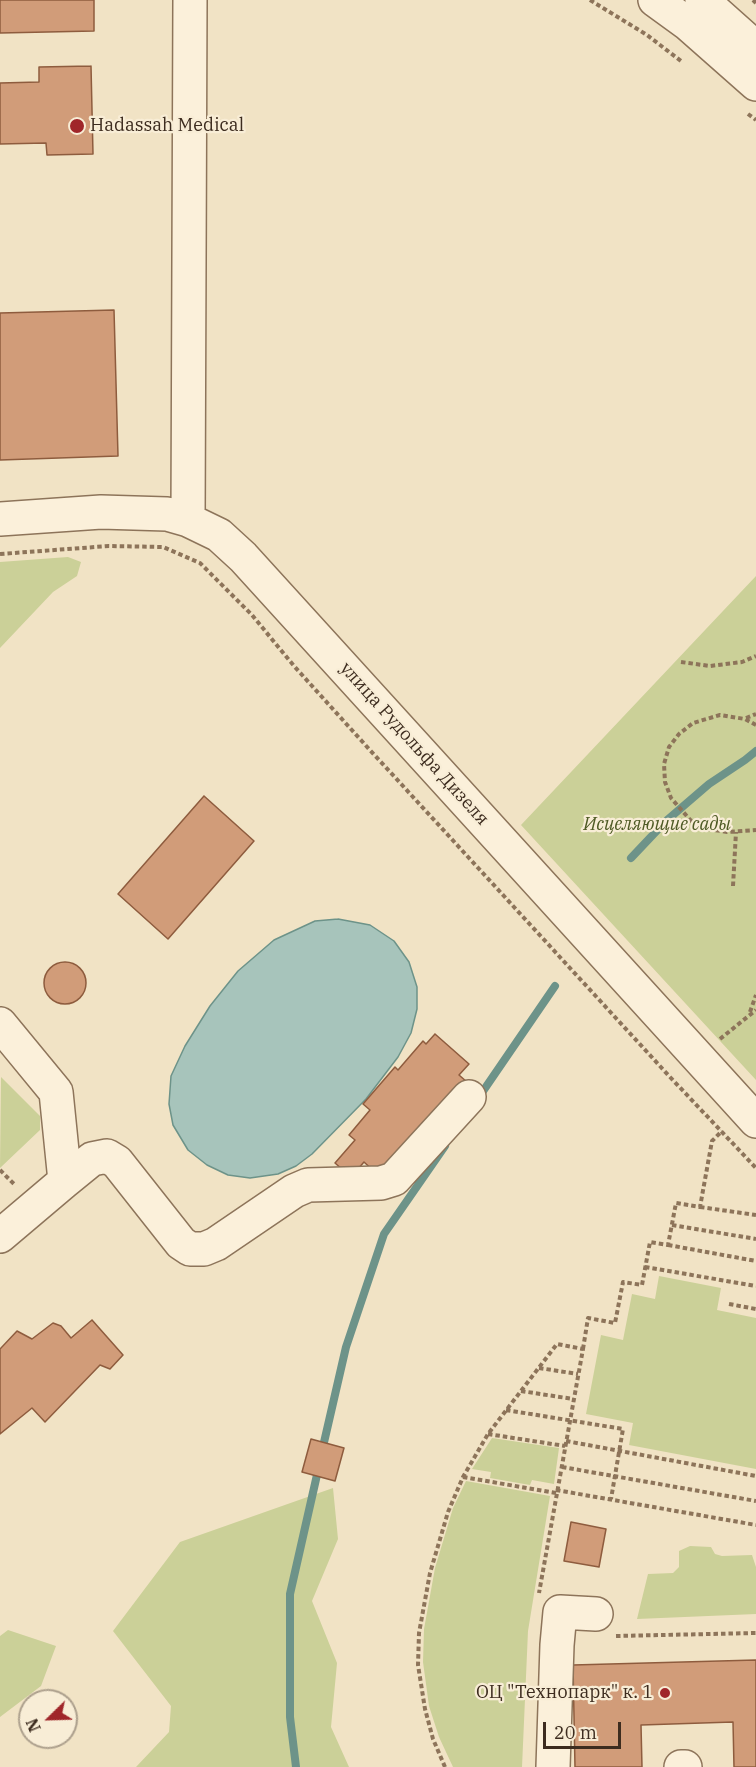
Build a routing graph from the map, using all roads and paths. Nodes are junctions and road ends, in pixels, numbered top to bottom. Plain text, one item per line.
1 (190, 0) edge
2 (590, 0) edge
3 (655, 0) edge
4 (702, 0) edge
5 (756, 48) edge
6 (690, 67) dead end
7 (748, 96) edge
8 (756, 120) edge
9 (0, 519) edge
10 (188, 520) junction
11 (0, 554) edge
12 (756, 656) edge
13 (681, 663) dead end
14 (756, 714) edge
15 (745, 719) junction
16 (756, 725) edge
17 (756, 830) edge
18 (736, 832) junction
19 (734, 886) dead end
20 (756, 995) edge
21 (756, 1010) edge
22 (750, 1012) junction
23 (0, 1024) edge
24 (716, 1041) dead end
25 (469, 1097) dead end
26 (756, 1121) edge
27 (712, 1141) dead end
28 (756, 1168) edge
29 (65, 1181) junction
30 (700, 1207) junction
31 (756, 1215) edge
32 (672, 1225) junction
33 (0, 1236) edge
34 (756, 1239) edge
35 (668, 1245) junction
36 (756, 1261) edge
37 (645, 1268) junction
38 (756, 1286) edge
39 (729, 1304) dead end
40 (756, 1310) edge
41 (583, 1349) junction
42 (538, 1368) junction
43 (578, 1374) junction
44 (520, 1391) junction
45 (573, 1399) junction
46 (506, 1410) junction
47 (569, 1420) junction
48 (488, 1434) junction
49 (566, 1441) junction
50 (565, 1446) junction
51 (619, 1451) junction
52 (562, 1467) junction
53 (615, 1476) junction
54 (756, 1476) edge
55 (463, 1477) junction
56 (556, 1492) junction
57 (611, 1499) junction
58 (756, 1501) edge
59 (756, 1525) edge
60 (537, 1604) dead end
61 (606, 1625) joint
62 (756, 1633) edge
63 (445, 1767) edge
64 (553, 1767) edge
65 (681, 1767) edge
66 (685, 1767) edge

1 - 10 street
2 - 6 path
3 - 7 street
4 - 5 street
7 - 8 path
9 - 10 street, улица Рудольфа Дизеля
10 - 26 street, улица Рудольфа Дизеля
11 - 28 path
12 - 13 path
14 - 15 path
15 - 16 path
15 - 18 path
17 - 18 path
18 - 19 path
20 - 22 path
21 - 22 path
22 - 24 path
23 - 29 street
25 - 29 street
27 - 30 path
29 - 33 street
30 - 31 path
30 - 32 path
32 - 34 path
32 - 35 path
35 - 36 path
35 - 37 path
37 - 38 path
37 - 41 path
39 - 40 path
41 - 42 path
41 - 43 path
42 - 43 path
42 - 44 path
43 - 45 path
44 - 45 path
44 - 46 path
45 - 47 path
46 - 47 path
46 - 48 path
47 - 49 path
47 - 51 path
48 - 50 path
48 - 55 path
49 - 50 path
49 - 51 path
50 - 52 path
51 - 53 path
51 - 54 path
52 - 53 path
52 - 56 path
53 - 57 path
53 - 58 path
55 - 56 path
55 - 63 path
56 - 57 path
56 - 60 path
57 - 59 path
61 - 62 path
61 - 64 street
65 - 66 street

